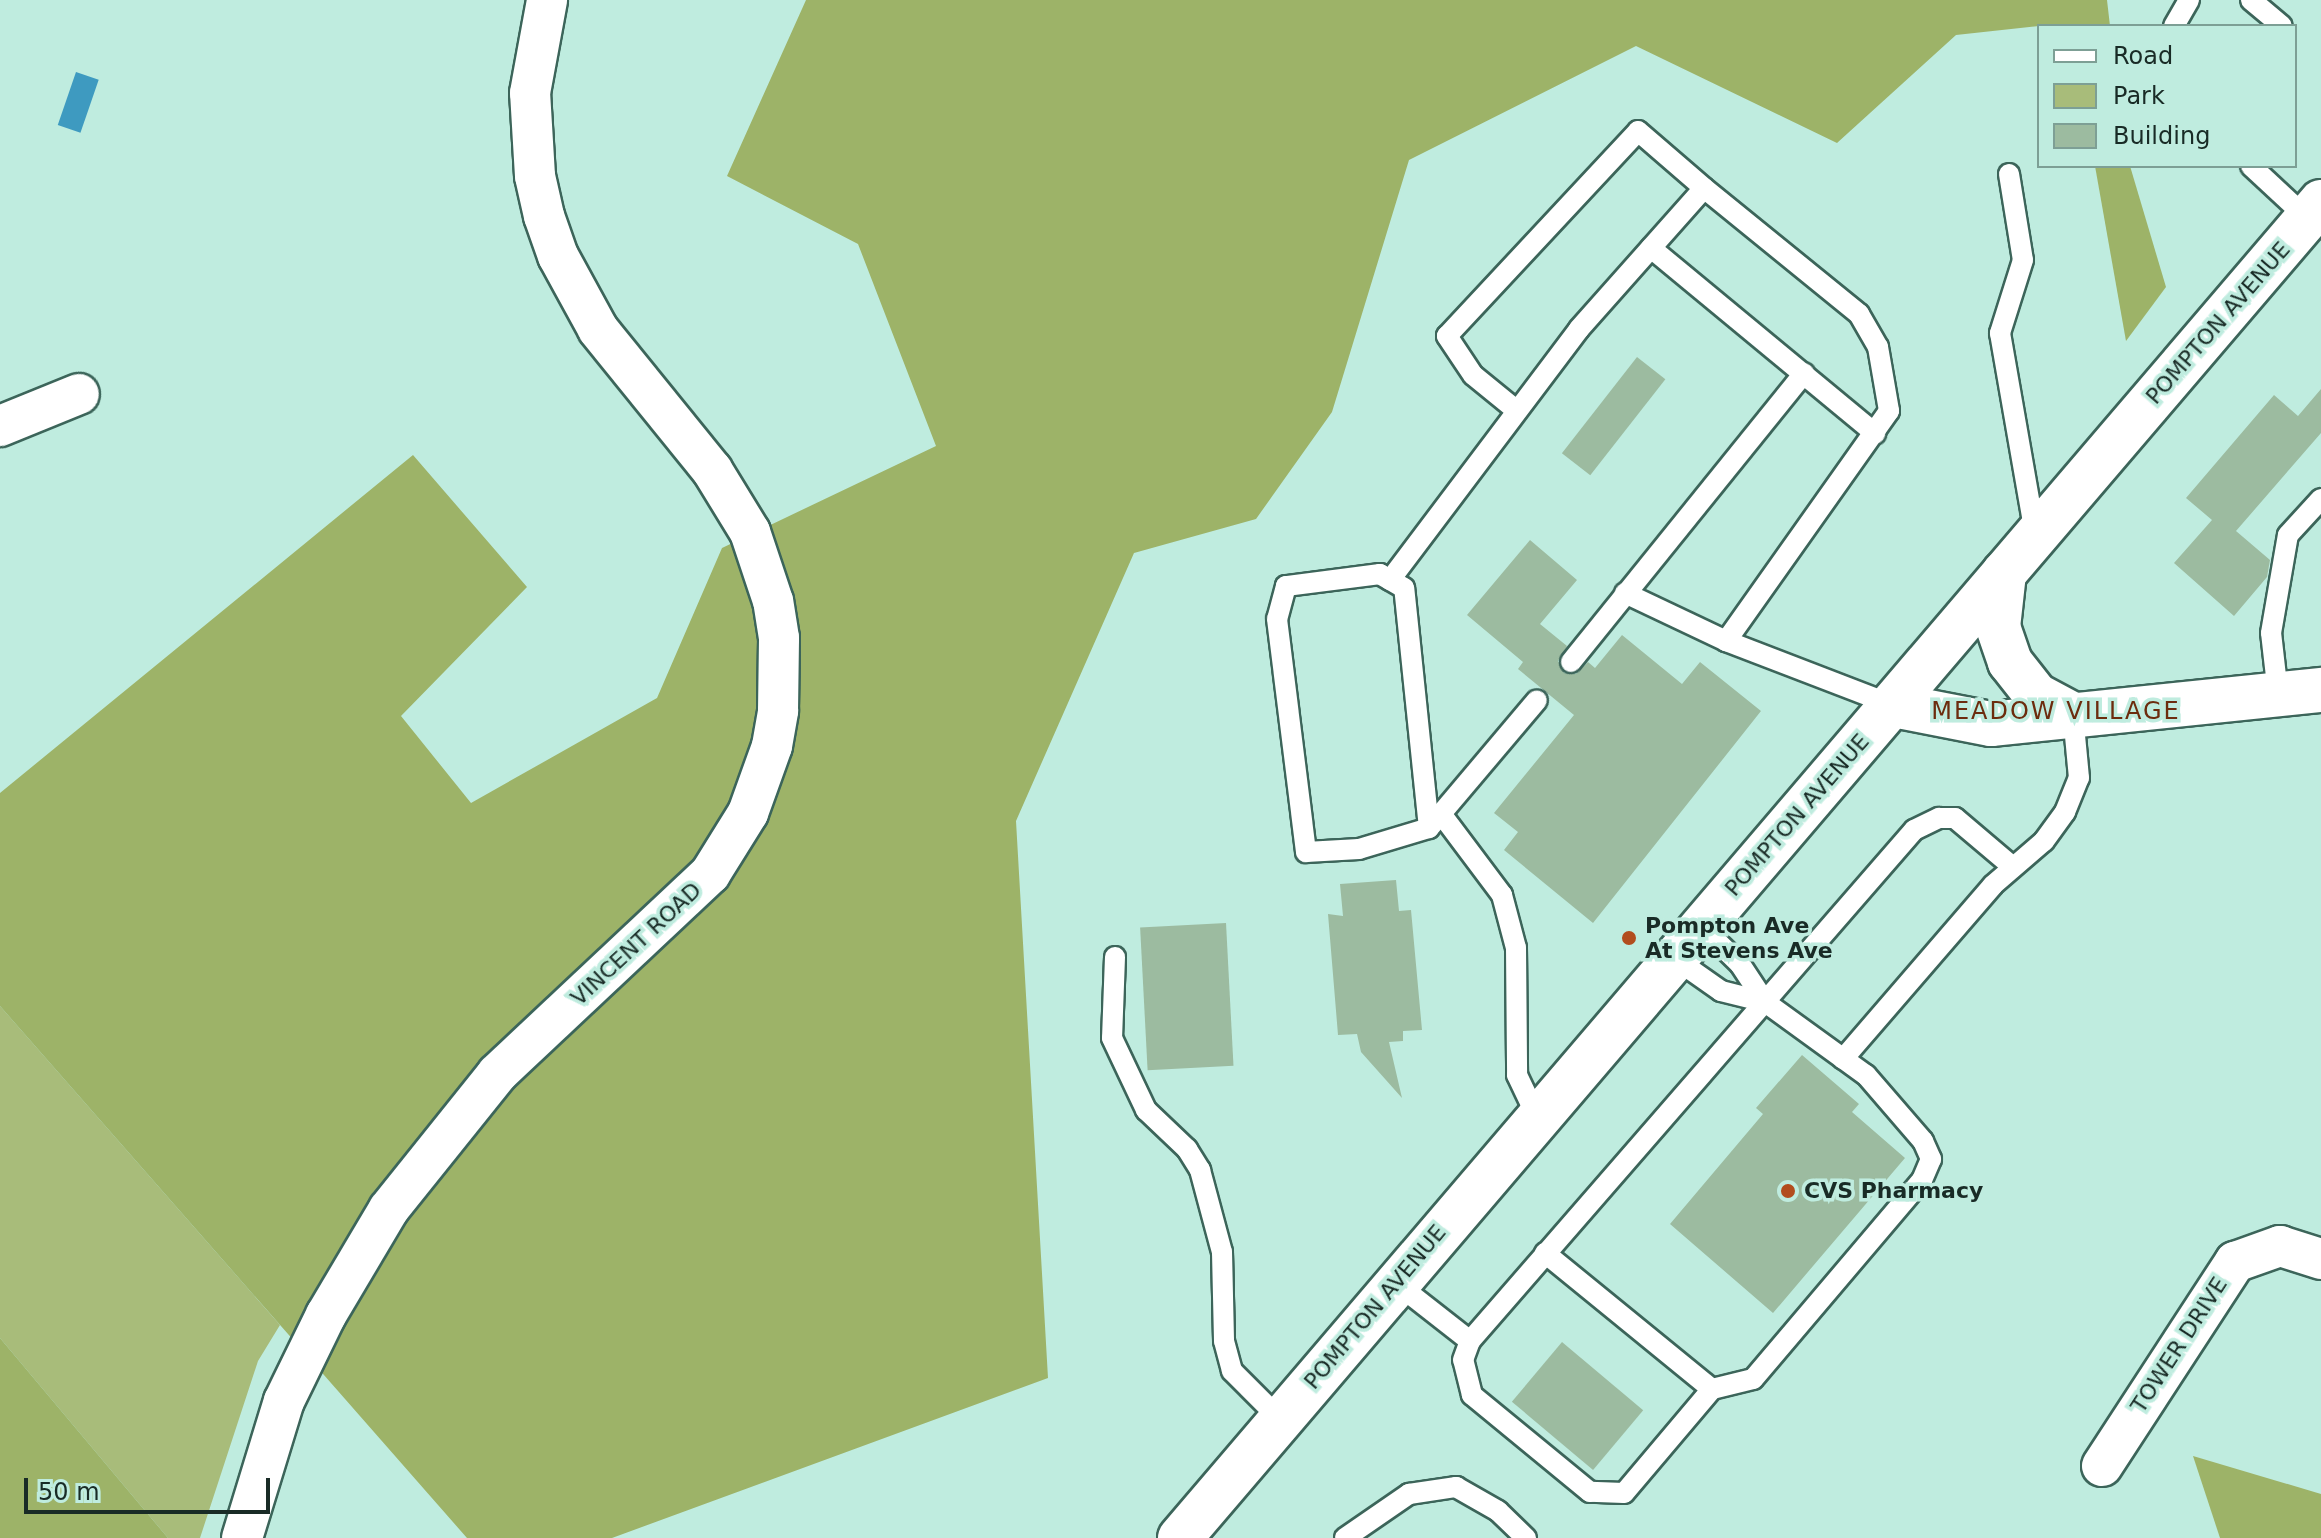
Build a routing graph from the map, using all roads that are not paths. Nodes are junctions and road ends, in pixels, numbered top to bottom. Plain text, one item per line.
1 (547, 0) edge
2 (2189, 0) edge
3 (2251, 0) edge
4 (2175, 24) edge
5 (2280, 24) edge
6 (2254, 168) edge
7 (2009, 174) dead end
8 (1704, 188) junction
9 (2314, 210) edge
10 (1651, 248) junction
11 (1804, 373) junction
12 (79, 394) dead end
13 (1516, 410) junction
14 (0, 426) edge
15 (1875, 433) junction
16 (2321, 499) edge
17 (2035, 537) junction
18 (2004, 573) junction
19 (1390, 580) junction
20 (1625, 593) junction
21 (1726, 641) junction
22 (1571, 662) dead end
23 (2321, 690) edge
24 (2278, 694) junction
25 (1537, 700) dead end
26 (1893, 705) junction
27 (2073, 715) junction
28 (1436, 822) junction
29 (2013, 867) junction
30 (1687, 942) junction
31 (1115, 957) dead end
32 (1765, 1002) junction
33 (1843, 1059) junction
34 (1537, 1117) junction
35 (1545, 1253) junction
36 (2321, 1259) edge
37 (1396, 1283) junction
38 (1470, 1341) junction
39 (1712, 1389) junction
40 (1280, 1419) junction
41 (2102, 1466) dead end
42 (1189, 1535) edge
43 (242, 1538) edge
44 (1345, 1538) edge
45 (1526, 1538) edge

1 - 43 street, VINCENT ROAD
2 - 4 lane
3 - 5 lane
6 - 9 lane
7 - 17 lane
8 - 10 lane
8 - 13 lane
8 - 15 lane
9 - 17 main road, POMPTON AVENUE
10 - 11 lane
10 - 13 lane
11 - 15 lane
11 - 20 lane
12 - 14 street
13 - 19 lane
15 - 21 lane
16 - 24 lane
17 - 18 main road, POMPTON AVENUE
18 - 26 main road, POMPTON AVENUE
18 - 27 main road
19 - 28 lane
19 - 28 lane
20 - 21 lane
20 - 22 lane
21 - 26 lane
23 - 24 main road
24 - 27 main road
25 - 28 lane
26 - 27 main road
26 - 30 main road, POMPTON AVENUE
27 - 29 lane
28 - 34 lane
29 - 32 lane
29 - 33 lane
30 - 32 lane
30 - 32 lane
30 - 34 main road, POMPTON AVENUE
31 - 40 lane
32 - 33 lane
32 - 35 lane
33 - 39 lane
34 - 37 main road, POMPTON AVENUE
35 - 38 lane
35 - 39 lane
36 - 41 street, TOWER DRIVE
37 - 38 lane
37 - 40 main road, POMPTON AVENUE
38 - 39 lane
40 - 42 main road, POMPTON AVENUE
44 - 45 lane

